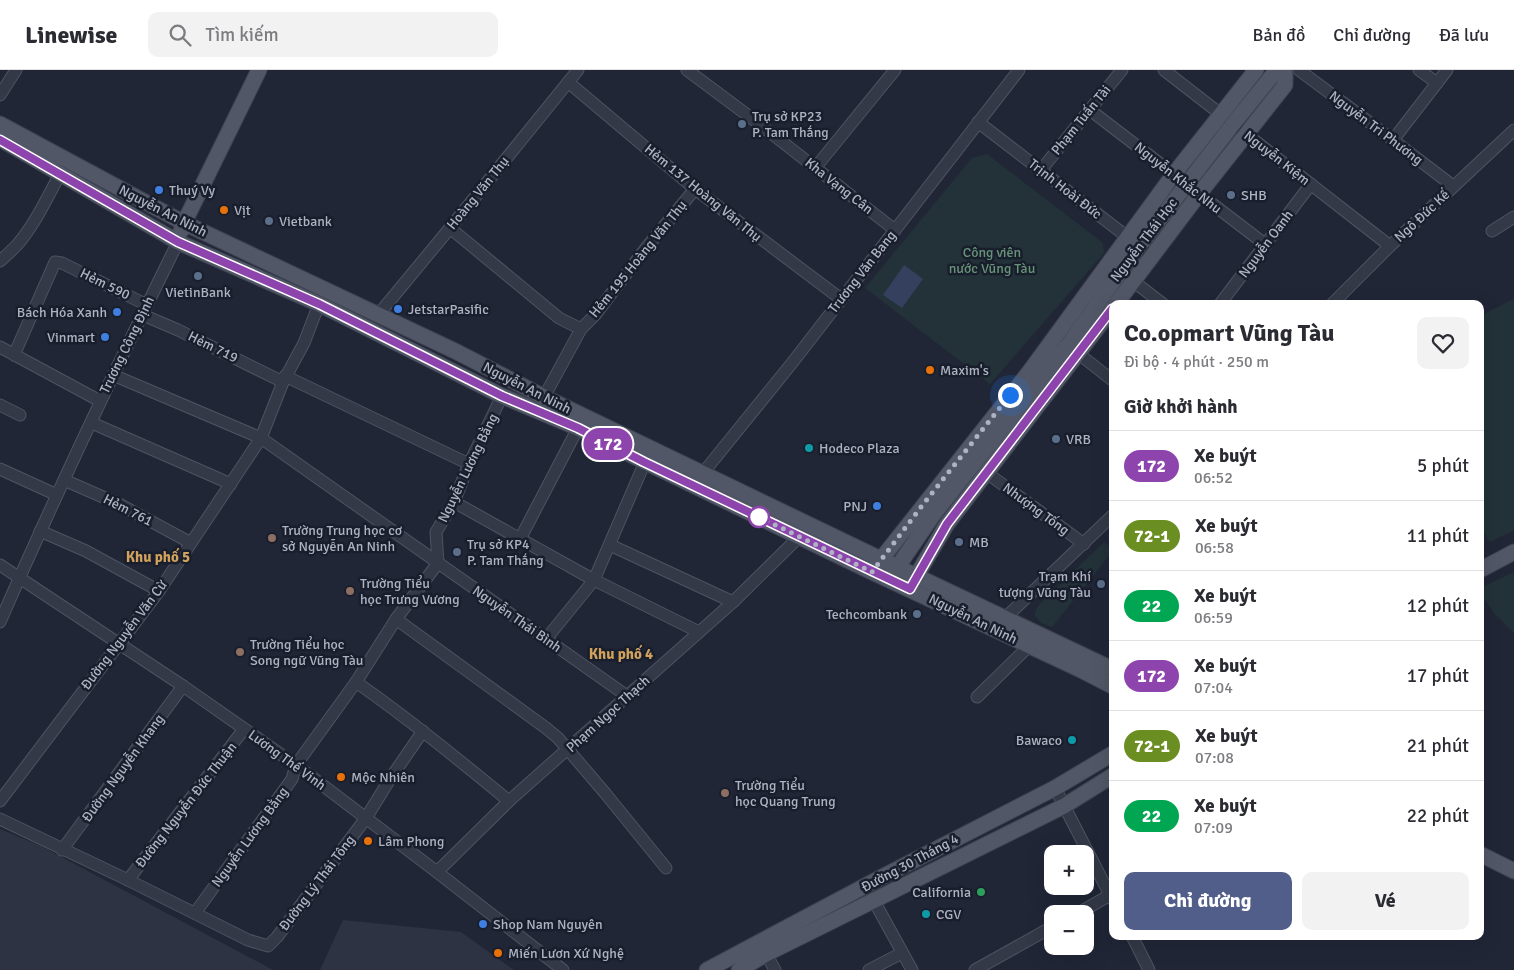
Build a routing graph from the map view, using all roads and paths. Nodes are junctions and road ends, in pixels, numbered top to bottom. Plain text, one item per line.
1 (16, 70) edge
2 (259, 70) edge
3 (578, 70) edge
4 (687, 70) edge
5 (895, 70) edge
6 (1018, 70) edge
7 (1122, 70) edge
8 (1164, 70) edge
9 (1256, 70) edge
10 (1419, 70) edge
11 (1447, 70) edge
12 (1286, 71) edge
13 (568, 82) junction
14 (1437, 83) junction
15 (0, 95) edge
16 (1090, 110) junction
17 (1227, 119) junction
18 (978, 122) junction
19 (0, 124) edge
20 (1514, 130) edge
21 (1247, 134) junction
22 (0, 140) edge
23 (1393, 140) junction
24 (814, 168) junction
25 (1041, 170) junction
26 (60, 174) junction
27 (1174, 174) junction
28 (1187, 184) junction
29 (1311, 184) junction
30 (1453, 186) junction
31 (694, 189) junction
32 (1200, 194) junction
33 (1514, 217) edge
34 (184, 223) junction
35 (450, 228) junction
36 (895, 230) junction
37 (1492, 231) dead end
38 (1127, 236) junction
39 (178, 242) junction
40 (1266, 245) junction
41 (1139, 246) junction
42 (1390, 246) junction
43 (1152, 256) junction
44 (0, 261) edge
45 (1114, 266) junction
46 (1133, 281) junction
47 (841, 299) junction
48 (1119, 300) edge
49 (1158, 300) edge
50 (1223, 300) edge
51 (1336, 300) edge
52 (319, 304) junction
53 (145, 310) junction
54 (1109, 313) edge
55 (378, 315) junction
56 (581, 328) junction
57 (0, 347) edge
58 (1079, 354) junction
59 (14, 355) junction
60 (113, 375) junction
61 (1109, 378) edge
62 (284, 379) junction
63 (502, 396) junction
64 (544, 397) junction
65 (100, 401) junction
66 (0, 405) edge
67 (20, 415) dead end
68 (92, 423) junction
69 (578, 428) junction
70 (261, 438) junction
71 (644, 462) junction
72 (469, 464) junction
73 (0, 469) edge
74 (702, 473) junction
75 (987, 473) junction
76 (64, 480) junction
77 (231, 484) junction
78 (57, 495) junction
79 (454, 502) junction
80 (927, 511) junction
81 (1109, 519) edge
82 (947, 524) junction
83 (40, 531) junction
84 (800, 536) junction
85 (520, 539) junction
86 (191, 543) junction
87 (1084, 544) junction
88 (610, 545) junction
89 (1514, 552) edge
90 (438, 563) junction
91 (0, 565) edge
92 (876, 566) junction
93 (1484, 568) edge
94 (893, 573) junction
95 (20, 577) junction
96 (594, 580) junction
97 (913, 583) junction
98 (159, 591) junction
99 (733, 602) junction
100 (1005, 618) junction
101 (396, 619) junction
102 (0, 622) edge
103 (699, 632) junction
104 (546, 639) junction
105 (118, 643) junction
106 (1029, 646) junction
107 (1109, 668) edge
108 (356, 682) junction
109 (1109, 684) edge
110 (182, 686) junction
111 (627, 696) junction
112 (977, 697) dead end
113 (244, 729) junction
114 (423, 731) junction
115 (568, 750) junction
116 (1109, 756) edge
117 (296, 766) junction
118 (1109, 778) edge
119 (1054, 788) junction
120 (0, 800) edge
121 (509, 802) junction
122 (1064, 806) junction
123 (366, 818) junction
124 (0, 820) edge
125 (964, 835) junction
126 (62, 850) junction
127 (972, 852) junction
128 (1484, 856) edge
129 (666, 868) dead end
130 (1514, 871) edge
131 (437, 872) junction
132 (128, 880) junction
133 (1109, 893) edge
134 (1109, 898) edge
135 (874, 901) junction
136 (1094, 906) edge
137 (195, 913) junction
138 (1044, 931) edge
139 (1134, 940) edge
140 (763, 948) junction
141 (902, 953) junction
142 (563, 970) edge
143 (707, 970) edge
144 (739, 970) edge
145 (775, 970) edge
146 (869, 970) edge
147 (912, 970) edge
148 (975, 970) edge
149 (1149, 970) edge

1 - 15 street
2 - 34 main road, Trương Công Định
3 - 13 street, Hoàng Văn Thụ
4 - 24 street, Kha Vạng Cân
5 - 24 street
6 - 18 street, Trương Văn Bang
7 - 16 street, Phạm Tuấn Tài
8 - 17 street, Nguyễn Kiệm
9 - 17 main road, Nguyễn Thái Học
10 - 14 street
11 - 14 street
12 - 17 main road, Nguyễn Thái Học
12 - 21 main road, Nguyễn Thái Học
12 - 23 street, Nguyễn Tri Phương
13 - 31 street, Hẻm 137 Hoàng Văn Thụ
13 - 35 street, Hoàng Văn Thụ
14 - 23 street
16 - 25 street, Phạm Tuấn Tài
16 - 27 street, Nguyễn Khắc Nhu
17 - 21 street, Nguyễn Kiệm
17 - 27 main road, Nguyễn Thái Học
17 - 28 main road, Nguyễn Thái Học
18 - 25 street, Trịnh Hoài Đức
18 - 36 street, Trương Văn Bang
19 - 34 main road, Nguyễn An Ninh
20 - 30 street, Ngô Đức Kế
21 - 29 street, Nguyễn Kiệm
21 - 32 main road, Nguyễn Thái Học
22 - 26 main road, Nguyễn An Ninh
23 - 30 street, Nguyễn Tri Phương
24 - 36 street, Kha Vạng Cân
25 - 38 street, Trịnh Hoài Đức
26 - 39 main road, Nguyễn An Ninh
26 - 44 street
27 - 28 street, Nguyễn Khắc Nhu
27 - 38 main road, Nguyễn Thái Học
28 - 32 street, Nguyễn Khắc Nhu
28 - 41 main road, Nguyễn Thái Học
29 - 40 street, Nguyễn Oanh
29 - 42 street, Nguyễn Kiệm
30 - 42 street, Ngô Đức Kế
31 - 47 street, Hẻm 137 Hoàng Văn Thụ
31 - 56 street, Hẻm 195 Hoàng Văn Thụ
32 - 40 street, Nguyễn Khắc Nhu
32 - 43 main road, Nguyễn Thái Học
33 - 37 street
34 - 39 main road, Trương Công Định
34 - 55 main road, Nguyễn An Ninh
35 - 55 street, Hoàng Văn Thụ
35 - 56 street, Hẻm 195 Hoàng Văn Thụ
36 - 47 street, Trương Văn Bang
38 - 41 street, Trịnh Hoài Đức
38 - 45 main road, Nguyễn Thái Học
39 - 52 main road, Nguyễn An Ninh
39 - 53 street, Trương Công Định
40 - 50 street, Nguyễn Oanh
41 - 43 street, Trịnh Hoài Đức
41 - 45 main road, Nguyễn Thái Học
42 - 51 street, Ngô Đức Kế
43 - 46 main road, Nguyễn Thái Học
45 - 46 main road
45 - 80 main road, Nguyễn Thái Học
46 - 48 main road, Nguyễn Thái Học
46 - 49 street
47 - 74 street, Trương Văn Bang
52 - 62 street, Đường Nguyễn Văn Cừ
52 - 63 main road, Nguyễn An Ninh
53 - 59 street, Hẻm 590
53 - 60 street, Trương Công Định
53 - 62 street, Hẻm 719
54 - 58 main road
55 - 64 main road, Nguyễn An Ninh
56 - 64 street, Hẻm 195 Hoàng Văn Thụ
57 - 59 street
58 - 61 street
58 - 75 main road
59 - 65 street
60 - 65 street, Trương Công Định
60 - 70 street, Nguyễn Thái Bình
62 - 70 street, Đường Nguyễn Văn Cừ
62 - 72 street, Hẻm 719
63 - 69 main road, Nguyễn An Ninh
63 - 72 street, Nguyễn Lương Bằng
64 - 74 main road, Nguyễn An Ninh
65 - 68 street, Trương Công Định
66 - 67 street
68 - 76 street, Trương Công Định
68 - 77 street
69 - 71 main road, Nguyễn An Ninh
69 - 85 street
70 - 77 street, Đường Nguyễn Văn Cừ
70 - 90 street, Nguyễn Thái Bình
71 - 84 main road, Nguyễn An Ninh
71 - 88 street
72 - 79 street, Nguyễn Lương Bằng
73 - 78 street
74 - 92 main road, Nguyễn An Ninh
75 - 82 main road
75 - 87 street, Nhượng Tống
76 - 78 street, Trương Công Định
76 - 86 street, Hẻm 761
77 - 86 street, Đường Nguyễn Văn Cừ
78 - 83 street, Trương Công Định
79 - 85 street
79 - 90 street, Nguyễn Lương Bằng
80 - 82 main road
80 - 92 main road, Nguyễn Thái Học
80 - 94 main road, Nguyễn Thái Học
81 - 87 street
82 - 97 main road
83 - 95 street, Trương Công Định
83 - 98 street
84 - 92 main road, Nguyễn An Ninh
84 - 99 street, Phạm Ngọc Thạch
85 - 96 street
86 - 98 street, Đường Nguyễn Văn Cừ
87 - 100 street
88 - 96 street
88 - 99 street
89 - 93 main road
90 - 101 street, Nguyễn Lương Bằng
90 - 104 street, Nguyễn Thái Bình
91 - 95 street, Lương Thế Vinh
92 - 94 main road, Nguyễn An Ninh
94 - 97 main road, Nguyễn An Ninh
95 - 102 street, Trương Công Định
95 - 105 street, Lương Thế Vinh
96 - 103 street
96 - 104 street
97 - 100 main road, Nguyễn An Ninh
97 - 106 main road, Nguyễn An Ninh
98 - 105 street, Đường Nguyễn Văn Cừ
99 - 103 street, Phạm Ngọc Thạch
100 - 107 main road, Nguyễn An Ninh
101 - 108 street, Nguyễn Lương Bằng
101 - 115 street
103 - 111 street, Phạm Ngọc Thạch
104 - 111 street, Nguyễn Thái Bình
105 - 110 street, Lương Thế Vinh
105 - 120 street, Đường Nguyễn Văn Cừ
106 - 109 main road, Nguyễn An Ninh
106 - 112 street
108 - 114 street
108 - 117 street, Nguyễn Lương Bằng
110 - 113 street, Lương Thế Vinh
110 - 126 street, Đường Nguyễn Khang
111 - 115 street, Phạm Ngọc Thạch
113 - 117 street, Lương Thế Vinh
113 - 132 street, Đường Nguyễn Đức Thuận
114 - 121 street
114 - 123 street, Đường Lý Thái Tông
115 - 121 street, Phạm Ngọc Thạch
115 - 129 street
116 - 119 main road, Đường 30 Tháng 4
117 - 123 street, Lương Thế Vinh
117 - 137 street, Nguyễn Lương Bằng
118 - 122 main road, Đường 30 Tháng 4
119 - 122 street
119 - 125 main road, Đường 30 Tháng 4
121 - 131 street, Phạm Ngọc Thạch
122 - 127 main road, Đường 30 Tháng 4
122 - 133 street
123 - 131 street, Lương Thế Vinh
123 - 137 street, Đường Lý Thái Tông
124 - 126 street
125 - 127 main road
125 - 140 main road, Đường 30 Tháng 4
126 - 132 street
127 - 135 main road, Đường 30 Tháng 4
128 - 130 main road
131 - 142 street, Lương Thế Vinh
132 - 137 street
134 - 136 street
135 - 140 main road, Đường 30 Tháng 4
135 - 141 street
138 - 148 street
139 - 149 street
140 - 143 main road, Đường 30 Tháng 4
140 - 144 main road, Đường 30 Tháng 4
140 - 145 street
141 - 146 street
141 - 147 street

